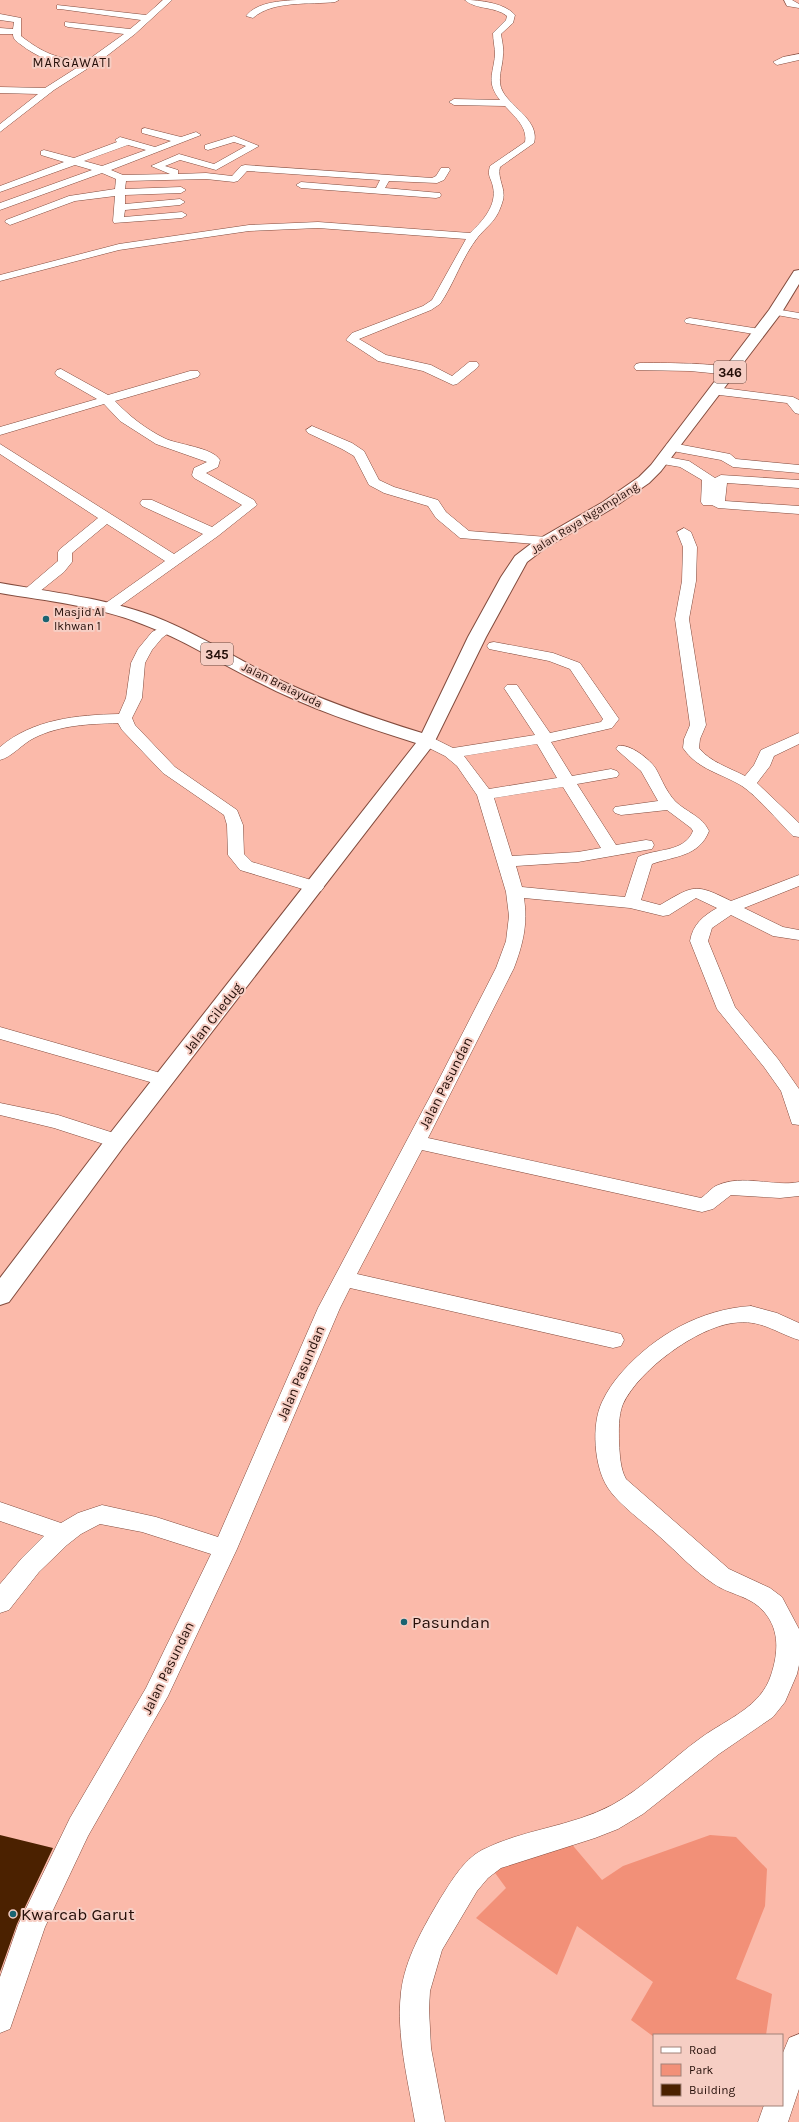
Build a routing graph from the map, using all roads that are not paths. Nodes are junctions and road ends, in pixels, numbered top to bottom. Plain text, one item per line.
1 (168, 0) edge
2 (335, 0) edge
3 (469, 0) edge
4 (788, 0) edge
5 (799, 6) edge
6 (60, 7) dead end
7 (250, 16) dead end
8 (0, 17) edge
9 (148, 18) junction
10 (68, 24) dead end
11 (0, 31) edge
12 (17, 32) junction
13 (132, 32) junction
14 (799, 57) edge
15 (777, 62) dead end
16 (86, 65) junction
17 (0, 90) edge
18 (47, 91) junction
19 (454, 102) dead end
20 (501, 103) junction
21 (0, 129) edge
22 (145, 131) dead end
23 (196, 135) dead end
24 (180, 140) junction
25 (55, 144) dead end
26 (156, 150) junction
27 (200, 150) junction
28 (44, 153) junction
29 (179, 156) junction
30 (234, 156) junction
31 (33, 162) dead end
32 (74, 162) junction
33 (325, 164) dead end
34 (156, 166) junction
35 (216, 167) junction
36 (245, 168) junction
37 (409, 168) dead end
38 (101, 169) junction
39 (23, 170) dead end
40 (445, 170) dead end
41 (318, 173) junction
42 (206, 176) junction
43 (187, 177) junction
44 (386, 178) junction
45 (234, 179) junction
46 (402, 179) junction
47 (248, 181) dead end
48 (17, 183) junction
49 (123, 183) junction
50 (287, 184) dead end
51 (0, 189) edge
52 (181, 190) dead end
53 (379, 191) junction
54 (436, 195) dead end
55 (76, 198) junction
56 (185, 202) dead end
57 (3, 204) edge
58 (96, 204) dead end
59 (121, 207) junction
60 (37, 211) junction
61 (182, 215) dead end
62 (5, 221) edge
63 (0, 228) edge
64 (473, 236) junction
65 (799, 274) edge
66 (0, 278) edge
67 (775, 312) junction
68 (799, 316) edge
69 (690, 321) dead end
70 (760, 332) junction
71 (473, 364) dead end
72 (640, 367) dead end
73 (731, 371) junction
74 (61, 373) dead end
75 (194, 374) dead end
76 (715, 391) junction
77 (106, 400) junction
78 (799, 410) edge
79 (312, 430) dead end
80 (0, 431) edge
81 (672, 447) junction
82 (0, 448) edge
83 (655, 468) junction
84 (799, 469) edge
85 (715, 478) junction
86 (799, 484) edge
87 (147, 503) dead end
88 (799, 511) edge
89 (107, 518) junction
90 (684, 532) dead end
91 (213, 533) junction
92 (546, 541) junction
93 (174, 560) junction
94 (0, 588) edge
95 (29, 593) junction
96 (108, 608) junction
97 (168, 628) junction
98 (494, 646) dead end
99 (512, 688) dead end
100 (124, 718) junction
101 (543, 738) junction
102 (799, 738) edge
103 (427, 741) junction
104 (624, 749) dead end
105 (451, 753) junction
106 (0, 755) edge
107 (611, 774) dead end
108 (567, 782) junction
109 (748, 783) junction
110 (485, 795) junction
111 (670, 805) junction
112 (621, 810) dead end
113 (799, 832) edge
114 (646, 846) dead end
115 (611, 851) junction
116 (506, 862) junction
117 (799, 880) edge
118 (315, 887) junction
119 (515, 892) junction
120 (632, 903) junction
121 (725, 904) junction
122 (799, 935) edge
123 (0, 1033) edge
124 (164, 1080) junction
125 (0, 1108) edge
126 (799, 1119) edge
127 (116, 1141) junction
128 (416, 1142) junction
129 (793, 1191) edge
130 (344, 1279) junction
131 (0, 1296) edge
132 (799, 1332) edge
133 (613, 1340) dead end
134 (0, 1512) edge
135 (65, 1534) junction
136 (225, 1549) junction
137 (0, 1603) edge
138 (0, 2019) edge
139 (799, 2048) edge
140 (783, 2092) edge
141 (779, 2106) edge
142 (430, 2122) edge
143 (773, 2122) edge

1 - 9 street
2 - 7 street
3 - 20 street
4 - 5 street
6 - 9 street
8 - 12 street
9 - 13 street
10 - 13 street
11 - 12 street
12 - 16 street
13 - 16 street
14 - 15 street
16 - 18 street
17 - 18 street
18 - 21 street
19 - 20 street
20 - 64 street
22 - 24 street
23 - 24 street
24 - 26 street
25 - 28 street
26 - 29 street
26 - 32 street
26 - 38 street
27 - 29 street
27 - 30 street
27 - 30 street
28 - 31 street
28 - 32 street
29 - 34 street
29 - 35 street
30 - 35 street
30 - 36 street
32 - 38 street
32 - 48 street
33 - 41 street
34 - 43 street
34 - 49 street
35 - 42 street
36 - 41 street
36 - 45 street
37 - 46 street
38 - 49 street
38 - 57 street
39 - 48 street
40 - 46 street
41 - 44 street
42 - 43 street
42 - 45 street
43 - 49 street
44 - 46 street
44 - 53 street
45 - 47 street
48 - 51 street
49 - 52 street
49 - 55 street
49 - 59 street
50 - 53 street
53 - 54 street
55 - 58 street
55 - 60 street
56 - 59 street
57 - 60 street
59 - 61 street
60 - 62 street
62 - 63 street
64 - 66 street
64 - 71 street
65 - 67 main road, Jalan Raya Ngamplang / 346
67 - 68 street
67 - 70 main road, Jalan Raya Ngamplang / 346
69 - 70 street
70 - 73 main road, Jalan Raya Ngamplang / 346
72 - 73 street
73 - 76 main road, Jalan Raya Ngamplang / 346
74 - 77 street
75 - 77 street
76 - 78 street
76 - 81 main road, Jalan Raya Ngamplang / 346
77 - 80 street
77 - 91 street
79 - 92 street
81 - 83 main road, Jalan Raya Ngamplang / 346
81 - 84 street
82 - 89 street
83 - 85 street
83 - 92 main road, Jalan Raya Ngamplang
85 - 86 street
85 - 88 street
87 - 91 street
89 - 93 street
89 - 95 street
90 - 109 street
91 - 93 street
92 - 103 main road, Jalan Raya Ngamplang
93 - 96 street
94 - 95 main road, Jalan Bratayuda / 345
95 - 96 main road, Jalan Bratayuda / 345
96 - 97 main road, Jalan Bratayuda / 345
97 - 100 street
97 - 103 main road, Jalan Bratayuda / 345
98 - 101 street
99 - 101 street
100 - 106 street
100 - 118 street
101 - 105 street
101 - 108 street
102 - 109 street
103 - 105 street, Jalan Pasundan
103 - 118 main road, Jalan Ciledug
104 - 111 street
105 - 110 street, Jalan Pasundan
107 - 108 street
108 - 110 street
108 - 115 street
109 - 113 street
110 - 116 street, Jalan Pasundan
111 - 112 street
111 - 120 street
114 - 115 street
115 - 116 street
116 - 119 street, Jalan Pasundan
117 - 121 street
118 - 124 main road, Jalan Ciledug
119 - 120 street
119 - 128 street, Jalan Pasundan
120 - 121 street
121 - 122 street
121 - 126 street
123 - 124 street
124 - 127 main road, Jalan Ciledug
125 - 127 street
127 - 131 main road, Jalan Ciledug
128 - 129 street
128 - 130 street, Jalan Pasundan
130 - 133 street
130 - 136 street, Jalan Pasundan
132 - 142 street
134 - 135 street
135 - 136 street
135 - 137 street
136 - 138 street, Jalan Pasundan
139 - 140 street
141 - 143 street

